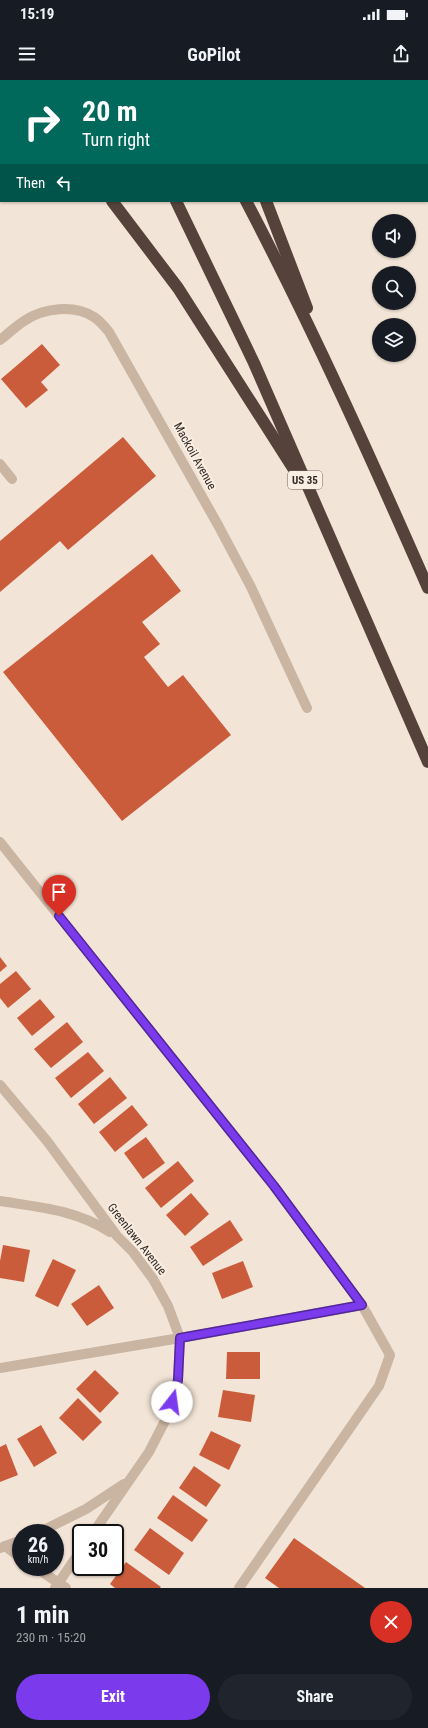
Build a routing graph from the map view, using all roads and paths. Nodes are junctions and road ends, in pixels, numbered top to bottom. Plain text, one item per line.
1 (113, 202) edge
2 (176, 202) edge
3 (247, 202) edge
4 (266, 202) edge
5 (0, 340) edge
6 (344, 402) junction
7 (0, 464) edge
8 (12, 479) dead end
9 (313, 500) junction
10 (428, 588) edge
11 (307, 708) dead end
12 (428, 762) edge
13 (0, 842) edge
14 (0, 1085) edge
15 (0, 1201) edge
16 (117, 1236) junction
17 (362, 1305) junction
18 (180, 1338) junction
19 (0, 1368) edge
20 (128, 1482) junction
21 (56, 1524) edge
22 (99, 1524) edge
23 (12, 1543) edge
24 (2, 1547) edge
25 (12, 1553) edge
26 (72, 1565) edge
27 (47, 1576) edge
28 (60, 1586) edge
29 (239, 1588) edge

1 - 9 highway
2 - 9 highway, US 35
3 - 6 highway
4 - 6 highway
5 - 11 street, Mackoil Avenue
6 - 10 highway
7 - 8 street
9 - 12 highway, US 35
13 - 17 street
14 - 16 street, Greenlawn Avenue
15 - 16 street
16 - 18 street, Greenlawn Avenue
17 - 18 street
17 - 29 street
18 - 19 street
18 - 20 street, Greenlawn Avenue
20 - 21 street
20 - 22 street, Greenlawn Avenue
23 - 24 street
24 - 25 street
26 - 28 street
27 - 28 street

